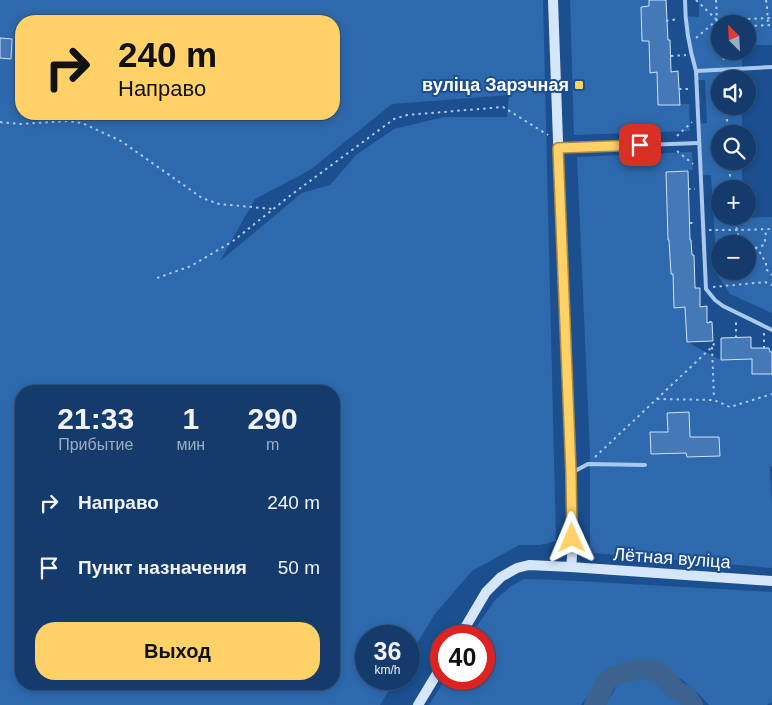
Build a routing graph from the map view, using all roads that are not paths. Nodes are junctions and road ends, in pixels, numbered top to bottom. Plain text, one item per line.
1 (554, 0) edge
2 (685, 0) edge
3 (772, 67) edge
4 (696, 71) junction
5 (699, 143) junction
6 (558, 145) junction
7 (772, 330) edge
8 (646, 465) dead end
9 (571, 473) junction
10 (571, 567) junction
11 (772, 581) edge
12 (466, 625) edge
13 (430, 685) edge
14 (418, 705) edge

1 - 6 street
2 - 4 lane
3 - 4 lane
4 - 5 lane
5 - 6 lane
5 - 7 lane
6 - 9 street
8 - 9 lane
9 - 10 street
10 - 11 street, Лётная вуліца
10 - 12 street, Лётная вуліца
13 - 14 street

